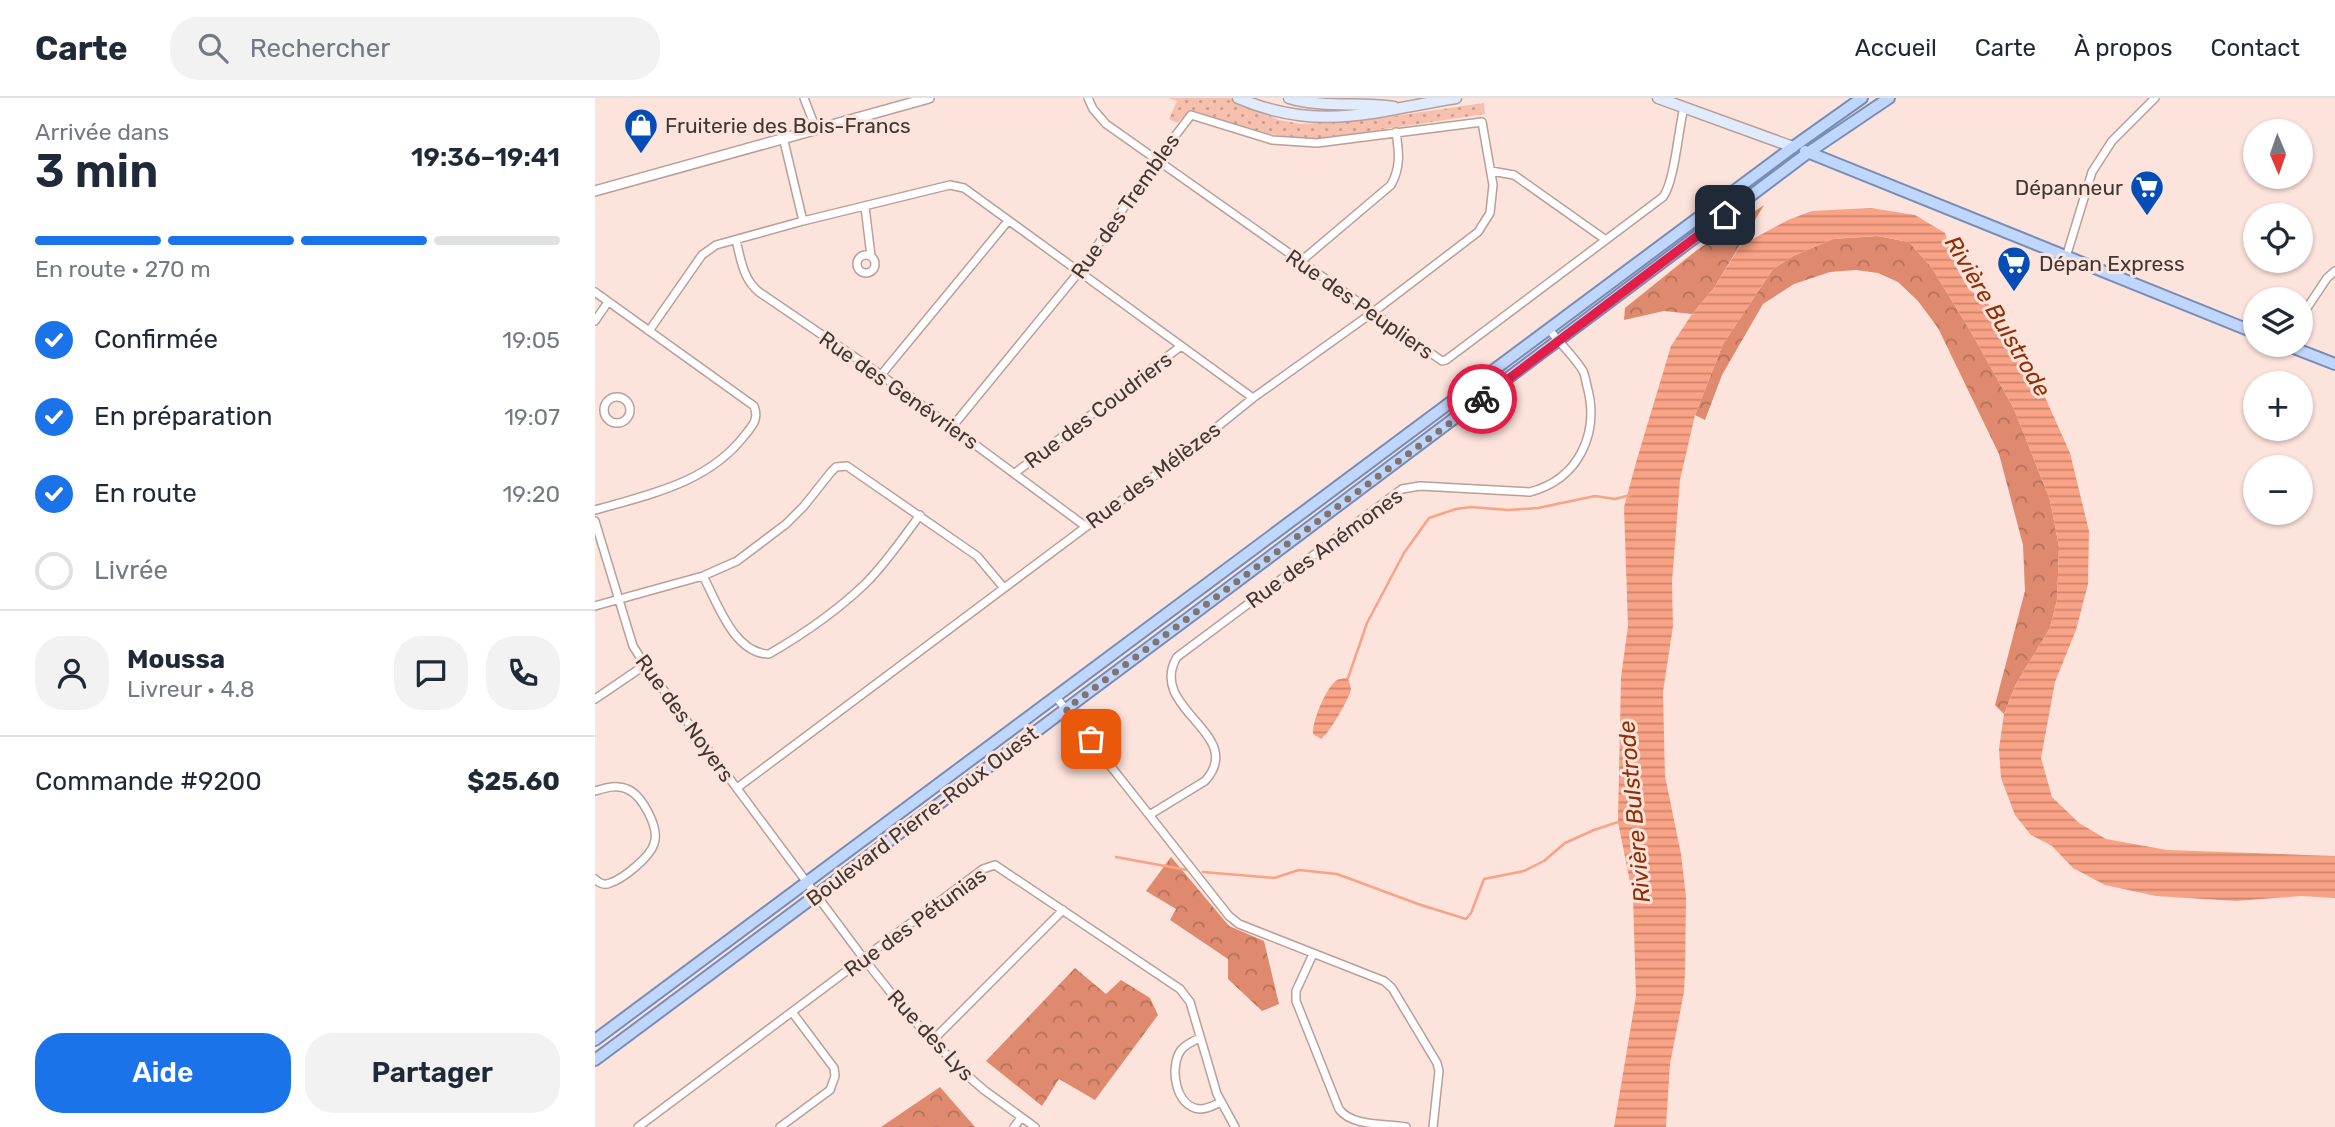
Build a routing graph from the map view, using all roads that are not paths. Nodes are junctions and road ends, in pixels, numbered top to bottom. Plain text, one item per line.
1 (804, 98) edge
2 (929, 98) edge
3 (1088, 98) edge
4 (1238, 98) edge
5 (1289, 98) edge
6 (1456, 98) edge
7 (1658, 98) edge
8 (1862, 98) edge
9 (1889, 98) edge
10 (2155, 98) edge
11 (1684, 107) junction
12 (1398, 108) junction
13 (1482, 122) joint
14 (816, 129) junction
15 (1395, 132) junction
16 (783, 138) junction
17 (1793, 147) junction
18 (1809, 152) junction
19 (1157, 160) junction
20 (1491, 171) junction
21 (595, 191) edge
22 (865, 207) junction
23 (1008, 220) junction
24 (803, 221) junction
25 (736, 240) junction
26 (1606, 240) junction
27 (871, 256) dead end
28 (2066, 257) junction
29 (1300, 262) junction
30 (2335, 271) edge
31 (1079, 272) junction
32 (595, 292) edge
33 (2313, 299) edge
34 (608, 302) junction
35 (1373, 313) junction
36 (595, 321) edge
37 (1549, 328) junction
38 (2243, 328) edge
39 (649, 331) junction
40 (1558, 342) junction
41 (1181, 346) junction
42 (2313, 355) edge
43 (2335, 364) edge
44 (881, 375) junction
45 (1253, 398) junction
46 (595, 399) edge
47 (605, 405) dead end
48 (951, 427) junction
49 (1015, 473) junction
50 (595, 510) edge
51 (920, 515) junction
52 (595, 521) edge
53 (1085, 526) junction
54 (703, 576) junction
55 (1005, 588) junction
56 (620, 599) junction
57 (595, 606) edge
58 (645, 665) junction
59 (1056, 697) junction
60 (595, 699) edge
61 (1066, 709) junction
62 (737, 788) junction
63 (595, 791) edge
64 (1151, 814) junction
65 (595, 879) edge
66 (807, 881) junction
67 (817, 894) junction
68 (1063, 910) junction
69 (1313, 954) junction
70 (864, 959) junction
71 (792, 1012) junction
72 (1200, 1038) junction
73 (595, 1040) edge
74 (932, 1041) junction
75 (595, 1060) edge
76 (1221, 1102) junction
77 (1021, 1118) junction
78 (638, 1127) edge
79 (780, 1127) edge
80 (1014, 1127) edge
81 (1035, 1127) edge
82 (1235, 1127) edge
83 (1406, 1127) edge
84 (1433, 1127) edge

1 - 14 street
2 - 14 street
3 - 19 street, Rue des Peupliers
4 - 12 main road
5 - 12 main road
6 - 12 main road
7 - 11 main road
8 - 17 main road, Boulevard Pierre-Roux Ouest
9 - 18 main road, Boulevard Pierre-Roux Ouest
10 - 28 street
11 - 17 main road
11 - 26 street, Rue des Peupliers
13 - 15 street, Rue des Trembles
13 - 20 street, Rue des Mélèzes
14 - 16 street
15 - 19 street, Rue des Trembles
15 - 29 street
16 - 21 street
16 - 24 street
17 - 18 main road
17 - 37 main road, Boulevard Pierre-Roux Ouest
18 - 28 main road
18 - 40 main road, Boulevard Pierre-Roux Ouest
19 - 29 street, Rue des Peupliers
19 - 31 street, Rue des Trembles
20 - 26 street
20 - 35 street, Rue des Mélèzes
22 - 23 street
22 - 24 street
22 - 27 street
23 - 31 street
23 - 44 street
24 - 25 street
25 - 39 street
25 - 44 street, Rue des Genévriers
26 - 35 street, Rue des Peupliers
28 - 38 main road
29 - 35 street, Rue des Peupliers
30 - 33 street
31 - 41 street
31 - 48 street, Rue des Trembles
32 - 34 street
34 - 36 street
34 - 39 street
35 - 45 street, Rue des Mélèzes
37 - 40 street, Rue des Anémones
37 - 59 main road, Boulevard Pierre-Roux Ouest
39 - 50 street
40 - 61 main road, Boulevard Pierre-Roux Ouest
40 - 64 street, Rue des Anémones
41 - 45 street
41 - 49 street, Rue des Coudriers
42 - 43 main road
44 - 48 street, Rue des Genévriers
45 - 53 street, Rue des Mélèzes
46 - 47 street
48 - 49 street, Rue des Genévriers
49 - 53 street, Rue des Genévriers
51 - 54 street
51 - 54 street
51 - 55 street
52 - 56 street, Rue des Noyers
53 - 55 street, Rue des Mélèzes
54 - 56 street
55 - 62 street, Rue des Mélèzes
56 - 57 street
56 - 58 street, Rue des Noyers
58 - 60 street
58 - 62 street, Rue des Noyers
59 - 61 street
59 - 66 main road, Boulevard Pierre-Roux Ouest
61 - 64 street
61 - 67 main road, Boulevard Pierre-Roux Ouest
62 - 66 street, Rue des Noyers
63 - 65 street
64 - 69 street
66 - 67 street, Rue des Noyers
66 - 73 main road, Boulevard Pierre-Roux Ouest
67 - 70 street, Rue des Lys
67 - 75 main road, Boulevard Pierre-Roux Ouest
68 - 70 street, Rue des Pétunias
68 - 72 street, Rue des Pétunias
68 - 74 street
69 - 83 street
69 - 84 street
70 - 71 street, Rue des Pétunias
70 - 74 street, Rue des Lys
71 - 78 street, Rue des Pétunias
71 - 79 street
72 - 76 street, Rue des Pétunias
72 - 76 street
74 - 77 street, Rue des Lys
76 - 82 street, Rue des Pétunias
77 - 80 street
77 - 81 street, Rue des Lys

